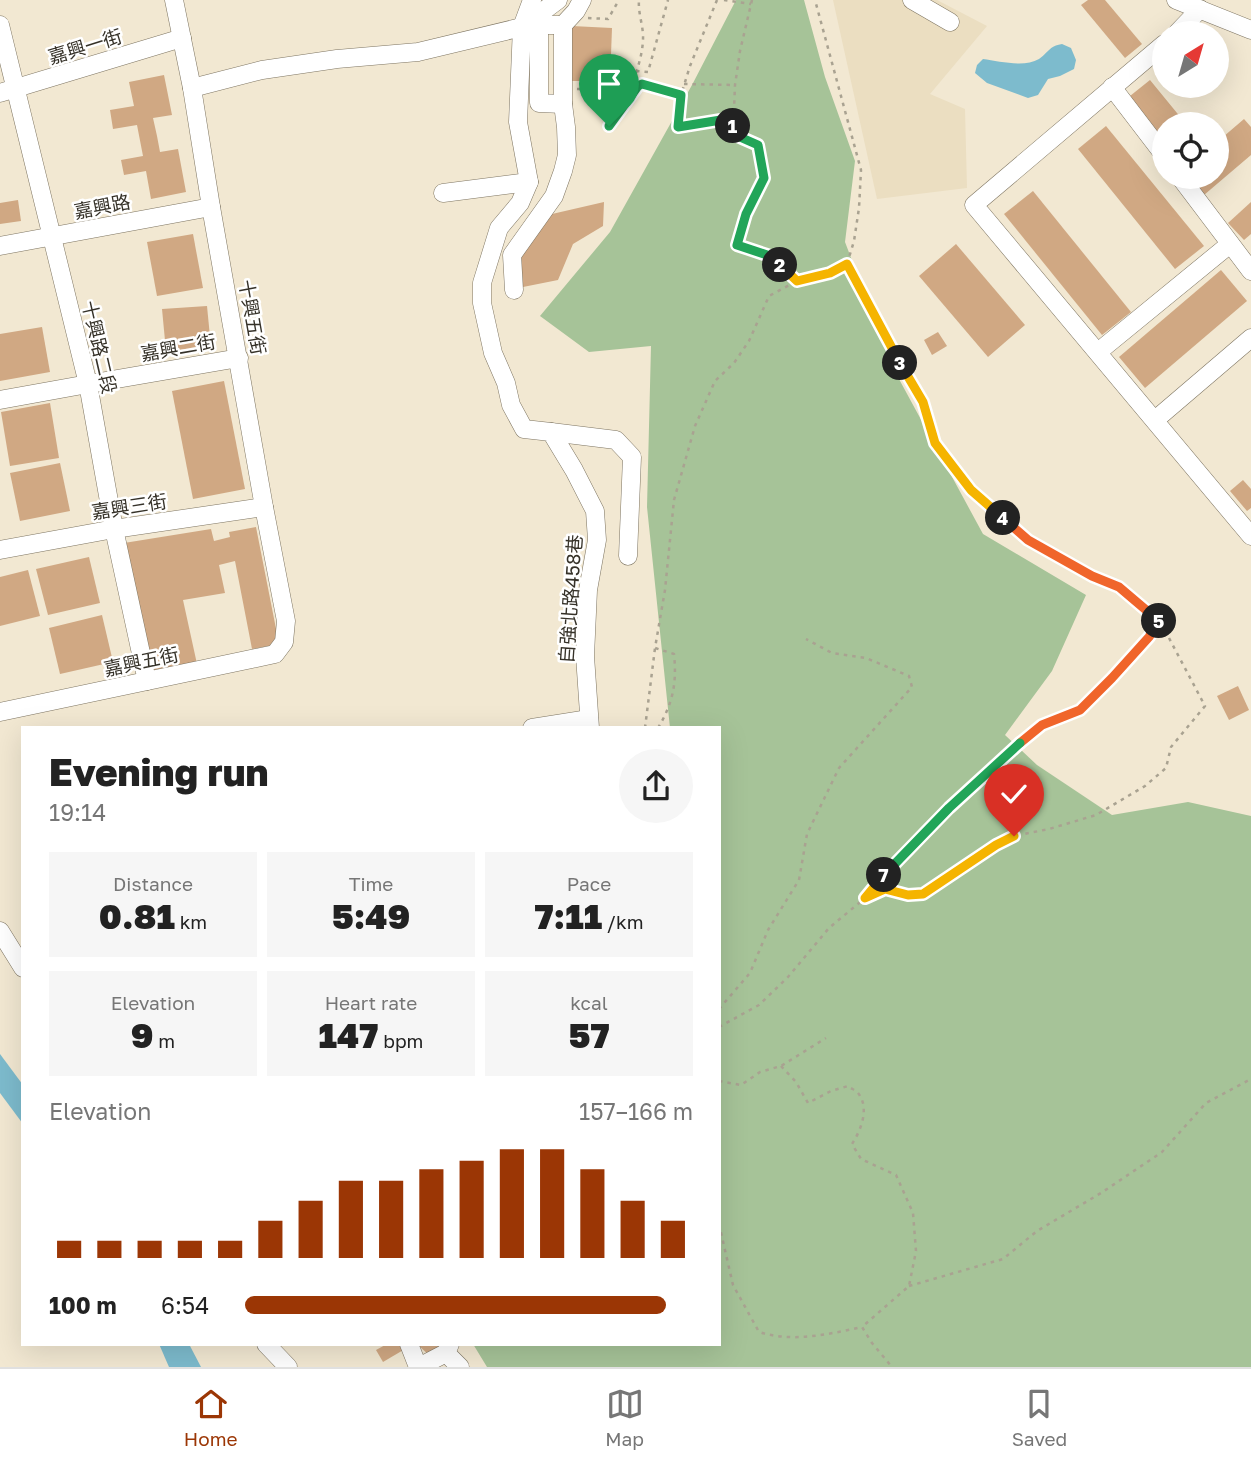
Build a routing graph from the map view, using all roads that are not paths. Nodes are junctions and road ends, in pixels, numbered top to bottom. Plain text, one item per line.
1 (174, 0) edge
2 (532, 0) edge
3 (558, 0) edge
4 (582, 0) edge
5 (912, 0) edge
6 (1176, 0) edge
7 (1208, 5) edge
8 (1190, 21) edge
9 (950, 22) dead end
10 (0, 25) edge
11 (522, 27) junction
12 (1251, 30) edge
13 (181, 38) junction
14 (1152, 54) edge
15 (1112, 87) junction
16 (192, 88) junction
17 (8, 91) edge
18 (1152, 139) edge
19 (529, 182) junction
20 (1189, 189) edge
21 (443, 193) dead end
22 (211, 207) junction
23 (52, 237) junction
24 (1230, 244) junction
25 (0, 246) edge
26 (1251, 271) edge
27 (514, 290) dead end
28 (1251, 338) edge
29 (1098, 352) junction
30 (239, 358) junction
31 (88, 384) junction
32 (0, 400) edge
33 (1155, 420) junction
34 (551, 432) junction
35 (264, 507) junction
36 (114, 529) junction
37 (1251, 536) edge
38 (0, 550) edge
39 (628, 556) dead end
40 (284, 642) joint
41 (146, 681) junction
42 (0, 712) edge
43 (590, 723) edge
44 (555, 726) edge
45 (0, 931) edge
46 (21, 965) edge
47 (268, 1346) edge
48 (410, 1346) edge
49 (448, 1348) edge
50 (288, 1367) edge
51 (419, 1367) edge
52 (460, 1367) edge

1 - 13 street, 十興五街
2 - 11 street
3 - 11 street
4 - 27 street
5 - 9 street
6 - 7 street
7 - 8 street
7 - 12 street
10 - 17 street, 十興路二段
11 - 16 street
11 - 19 street
13 - 16 street, 十興五街
13 - 17 street, 嘉興一街
14 - 15 street
15 - 18 street
15 - 29 street
16 - 22 street, 十興五街
17 - 23 street, 十興路二段
19 - 21 street
19 - 34 street
20 - 24 street
22 - 23 street, 嘉興路
22 - 30 street, 十興五街
23 - 25 street, 嘉興路
23 - 31 street, 十興路二段
24 - 26 street
24 - 29 street
28 - 33 street
29 - 33 street
30 - 31 street, 嘉興二街
30 - 35 street, 十興五街
31 - 32 street, 嘉興二街
31 - 36 street, 十興路二段
33 - 37 street
34 - 39 street
34 - 43 street, 自強北路458巷
35 - 36 street, 嘉興三街
35 - 40 street, 十興五街
36 - 38 street, 嘉興三街
36 - 41 street, 十興路二段
40 - 41 street, 嘉興五街
41 - 42 street, 嘉興五街
43 - 44 street
45 - 46 street
47 - 50 street
48 - 51 street
49 - 51 street
49 - 52 street

